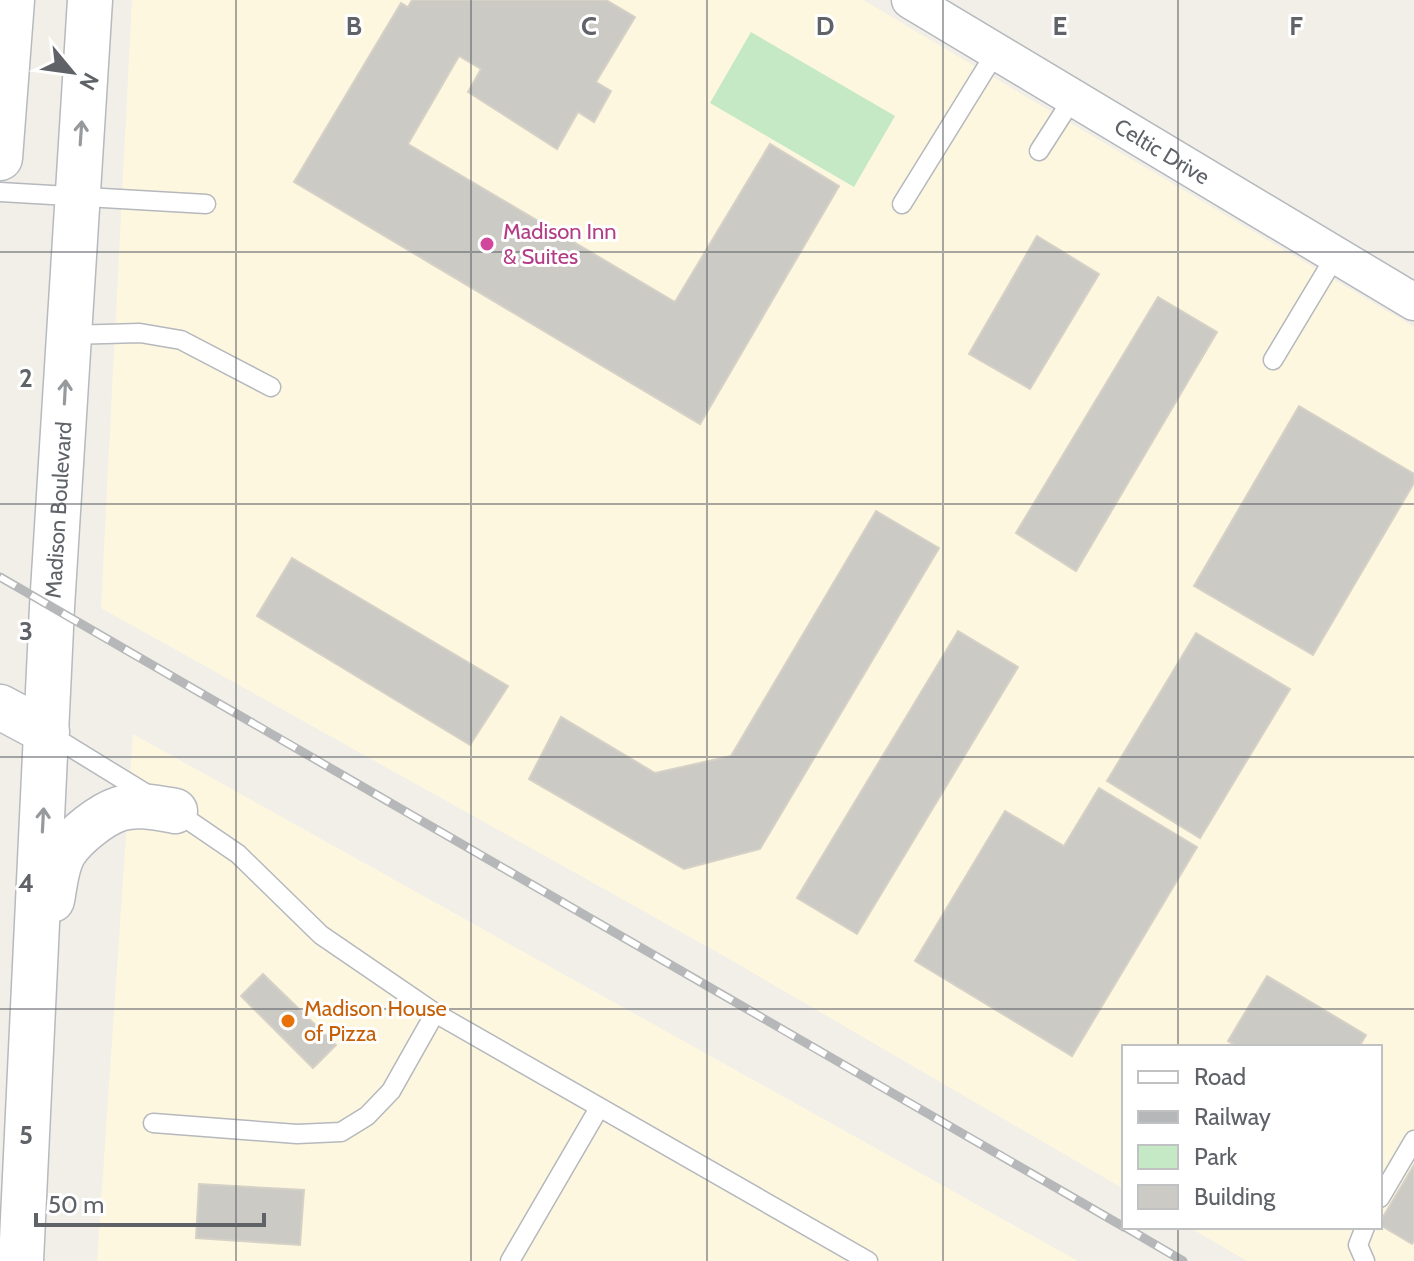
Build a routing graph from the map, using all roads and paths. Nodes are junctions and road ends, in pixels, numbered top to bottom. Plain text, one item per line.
1 (12, 0) edge
2 (90, 0) edge
3 (910, 0) edge
4 (996, 52) junction
5 (1073, 98) junction
6 (1039, 151) dead end
7 (0, 158) edge
8 (0, 192) edge
9 (76, 196) junction
10 (206, 204) dead end
11 (902, 204) dead end
12 (1336, 255) junction
13 (1414, 302) edge
14 (68, 335) junction
15 (1273, 360) dead end
16 (271, 387) dead end
17 (0, 707) edge
18 (47, 732) junction
19 (175, 811) junction
20 (435, 1013) junction
21 (599, 1108) junction
22 (153, 1123) dead end
23 (1414, 1140) edge
24 (28, 1145) junction
25 (1382, 1195) edge
26 (1364, 1229) edge
27 (21, 1261) edge
28 (510, 1261) edge
29 (868, 1261) edge
30 (1365, 1261) edge

1 - 7 main road
9 -> 2 main road, Madison Boulevard
3 - 4 street, Celtic Drive
4 - 5 street, Celtic Drive
4 - 11 lane
5 - 6 lane
5 - 12 street, Celtic Drive
8 - 9 lane
9 - 10 lane
9 - 14 main road, Madison Boulevard
12 - 13 street, Celtic Drive
12 - 15 lane
14 - 16 lane
18 -> 14 main road, Madison Boulevard
17 - 18 main road
18 - 19 lane
24 -> 18 main road, Madison Boulevard
19 - 20 lane
19 - 24 main road
20 - 21 lane
20 - 22 lane
21 - 28 lane
21 - 29 lane
23 - 25 lane
24 - 27 main road, Madison Boulevard
26 - 30 lane

